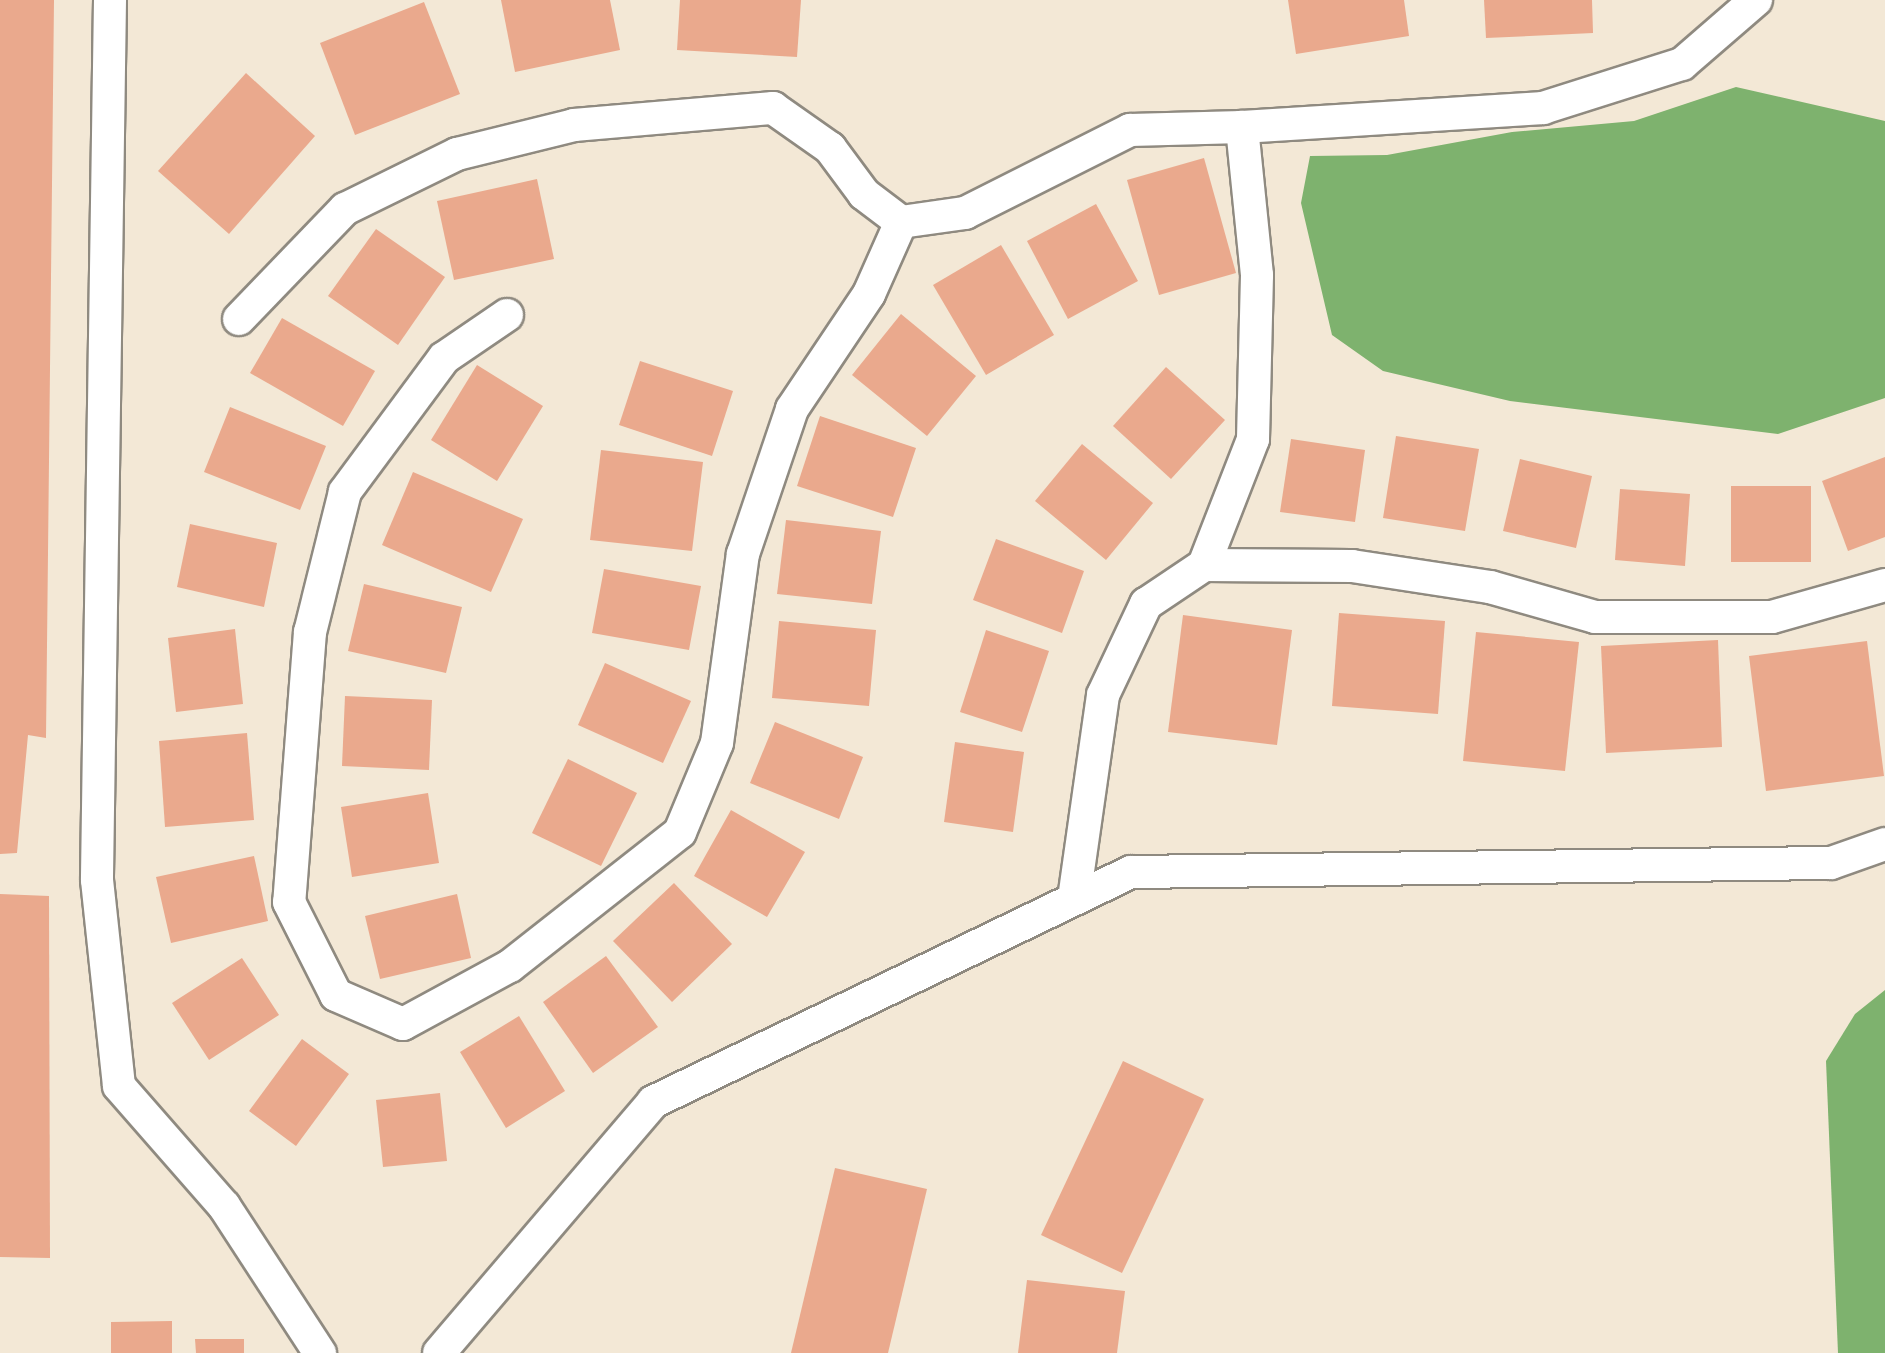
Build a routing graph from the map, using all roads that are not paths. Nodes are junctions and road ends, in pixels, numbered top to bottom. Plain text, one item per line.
1 (110, 0) edge
2 (1756, 0) edge
3 (1241, 127) junction
4 (901, 222) junction
5 (507, 314) dead end
6 (239, 319) dead end
7 (1204, 565) junction
8 (1885, 585) edge
9 (1885, 844) edge
10 (1074, 899) junction
11 (320, 1353) edge
12 (439, 1353) edge

1 - 11 street
2 - 3 street
3 - 4 street
3 - 7 street
4 - 5 street
4 - 6 street
7 - 8 street
7 - 10 street
9 - 10 street
10 - 12 street

